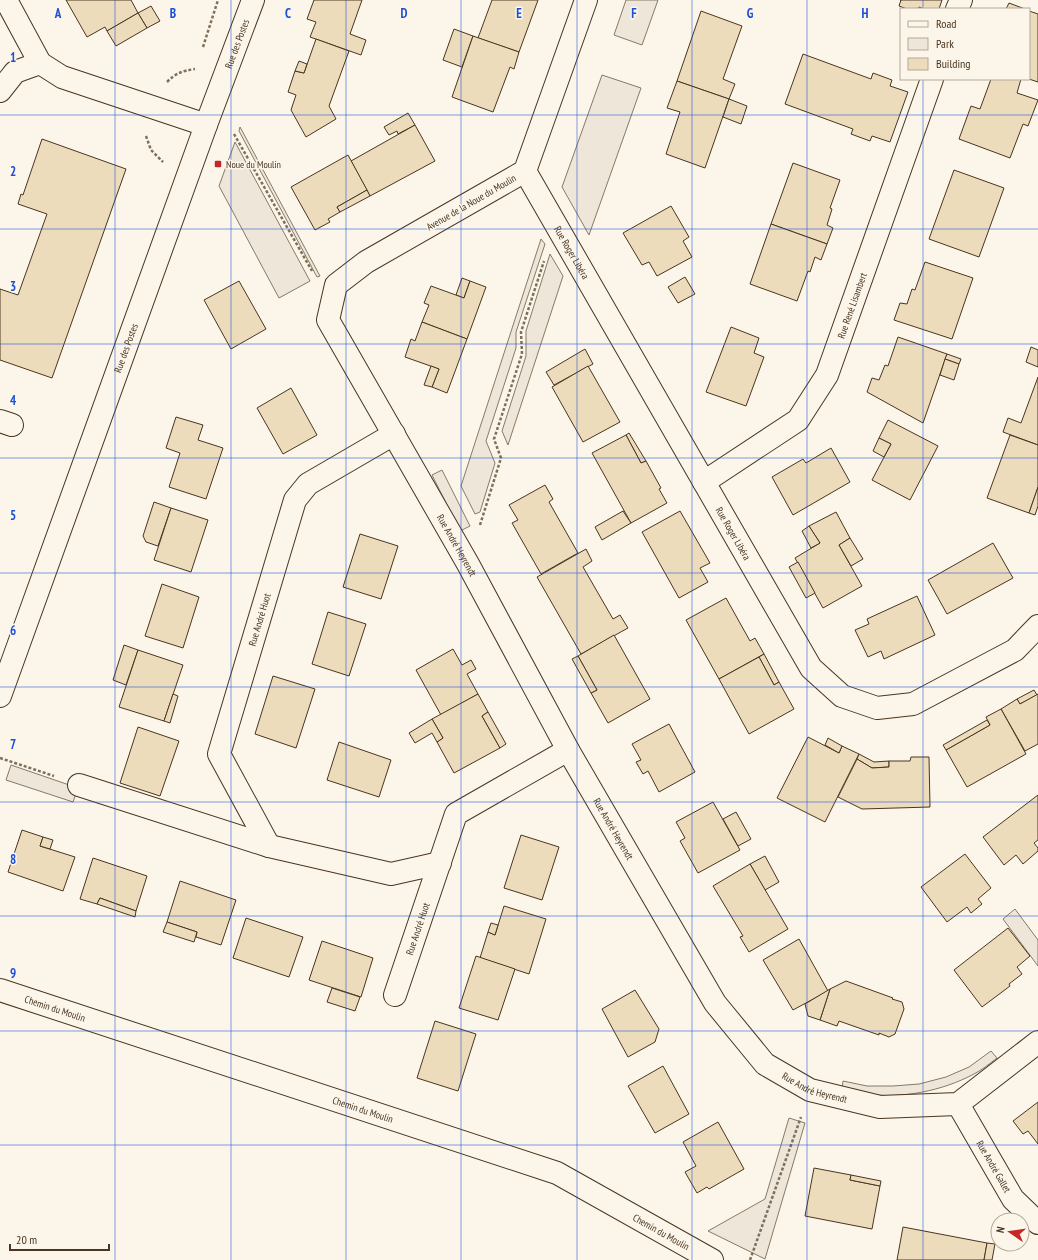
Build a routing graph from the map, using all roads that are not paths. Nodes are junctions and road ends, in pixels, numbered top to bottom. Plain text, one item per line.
1 (6, 0) edge
2 (253, 0) edge
3 (586, 0) edge
4 (40, 63) junction
5 (932, 80) edge
6 (0, 91) edge
7 (206, 125) junction
8 (526, 170) junction
9 (329, 312) joint
10 (394, 434) junction
11 (704, 482) junction
12 (1038, 626) edge
13 (7, 656) edge
14 (0, 696) edge
15 (568, 750) junction
16 (79, 785) road end
17 (269, 846) junction
18 (440, 863) junction
19 (0, 990) edge
20 (395, 995) dead end
21 (1038, 1042) edge
22 (958, 1104) junction
23 (1038, 1223) edge
24 (712, 1260) edge

1 - 4 street
2 - 7 street, Rue des Postes
3 - 8 street, Avenue de la Noue du Moulin
4 - 6 street
4 - 7 street
5 - 11 street, Rue René Lisambert
7 - 13 street, Rue des Postes
8 - 9 street, Avenue de la Noue du Moulin
8 - 11 street, Rue Roger Libéra
9 - 10 street, Rue André Heyrendt
10 - 15 street, Rue André Heyrendt
10 - 17 street, Rue André Huot
11 - 12 street, Rue Roger Libéra
13 - 14 street, Rue des Postes
15 - 18 street, Rue André Huot
15 - 22 street, Rue André Heyrendt
16 - 17 street
17 - 18 street
18 - 20 street, Rue André Huot
19 - 24 street, Chemin du Moulin
21 - 22 street
22 - 23 street, Rue André Gallet

